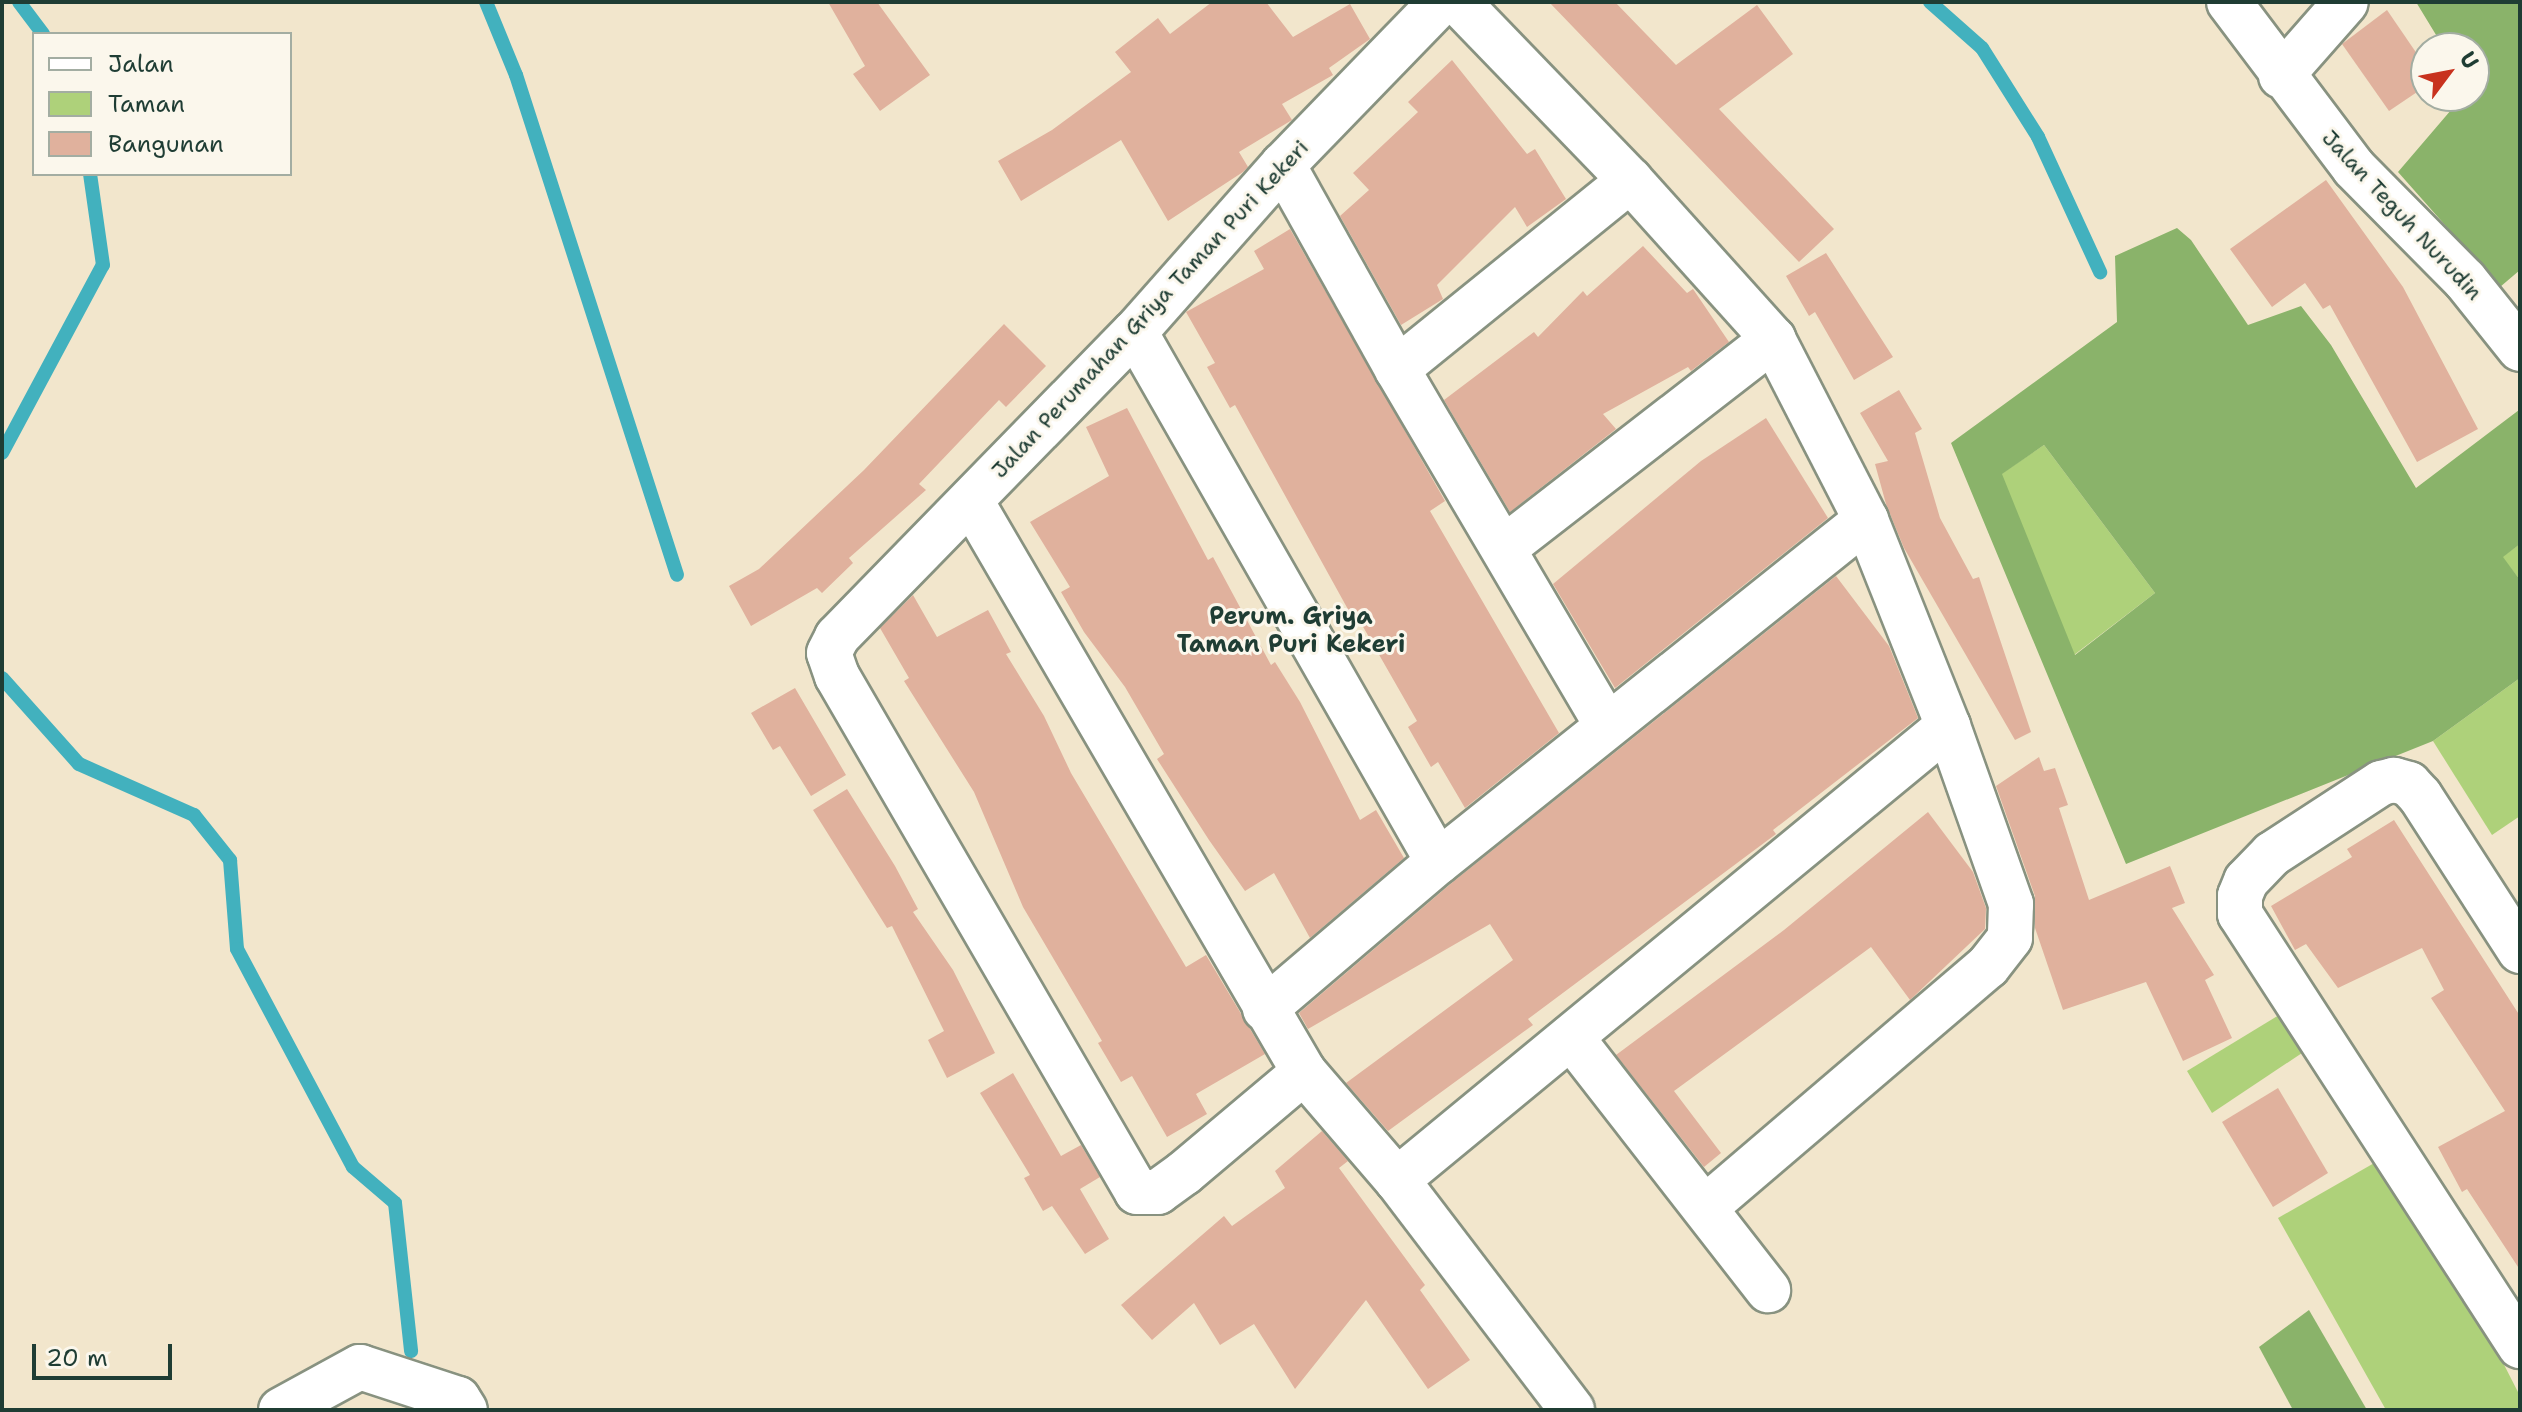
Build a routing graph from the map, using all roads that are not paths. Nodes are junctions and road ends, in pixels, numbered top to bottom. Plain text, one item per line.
1 (1441, 2) edge
2 (1458, 2) edge
3 (2229, 2) edge
4 (2346, 2) edge
5 (2281, 76) junction
6 (1283, 165) junction
7 (1630, 180) junction
8 (1135, 332) junction
9 (1773, 339) junction
10 (2520, 349) edge
11 (1397, 369) junction
12 (971, 501) junction
13 (1866, 520) junction
14 (1504, 548) junction
15 (1607, 726) junction
16 (1948, 726) junction
17 (1438, 862) junction
18 (2520, 951) edge
19 (1265, 1009) junction
20 (1571, 1037) junction
21 (1304, 1072) junction
22 (1397, 1180) junction
23 (1705, 1208) junction
24 (1768, 1290) dead end
25 (2519, 1343) edge
26 (281, 1410) edge
27 (465, 1410) edge
28 (1572, 1410) edge

1 - 6 street, Jalan Perumahan Griya Taman Puri Kekeri
2 - 7 street
3 - 5 street, Jalan Teguh Nurudin
4 - 5 street
5 - 10 street, Jalan Teguh Nurudin
6 - 8 street, Jalan Perumahan Griya Taman Puri Kekeri
6 - 11 street
7 - 9 street
7 - 11 street
8 - 12 street, Jalan Perumahan Griya Taman Puri Kekeri
8 - 17 street
9 - 13 street
9 - 14 street
11 - 14 street
12 - 19 street
12 - 21 street, Jalan Perumahan Griya Taman Puri Kekeri
13 - 15 street
13 - 16 street
14 - 15 street
15 - 17 street
16 - 20 street
16 - 23 street
17 - 19 street
18 - 25 street
19 - 21 street
20 - 22 street
20 - 23 street
21 - 22 street
22 - 28 street
23 - 24 street
26 - 27 street

